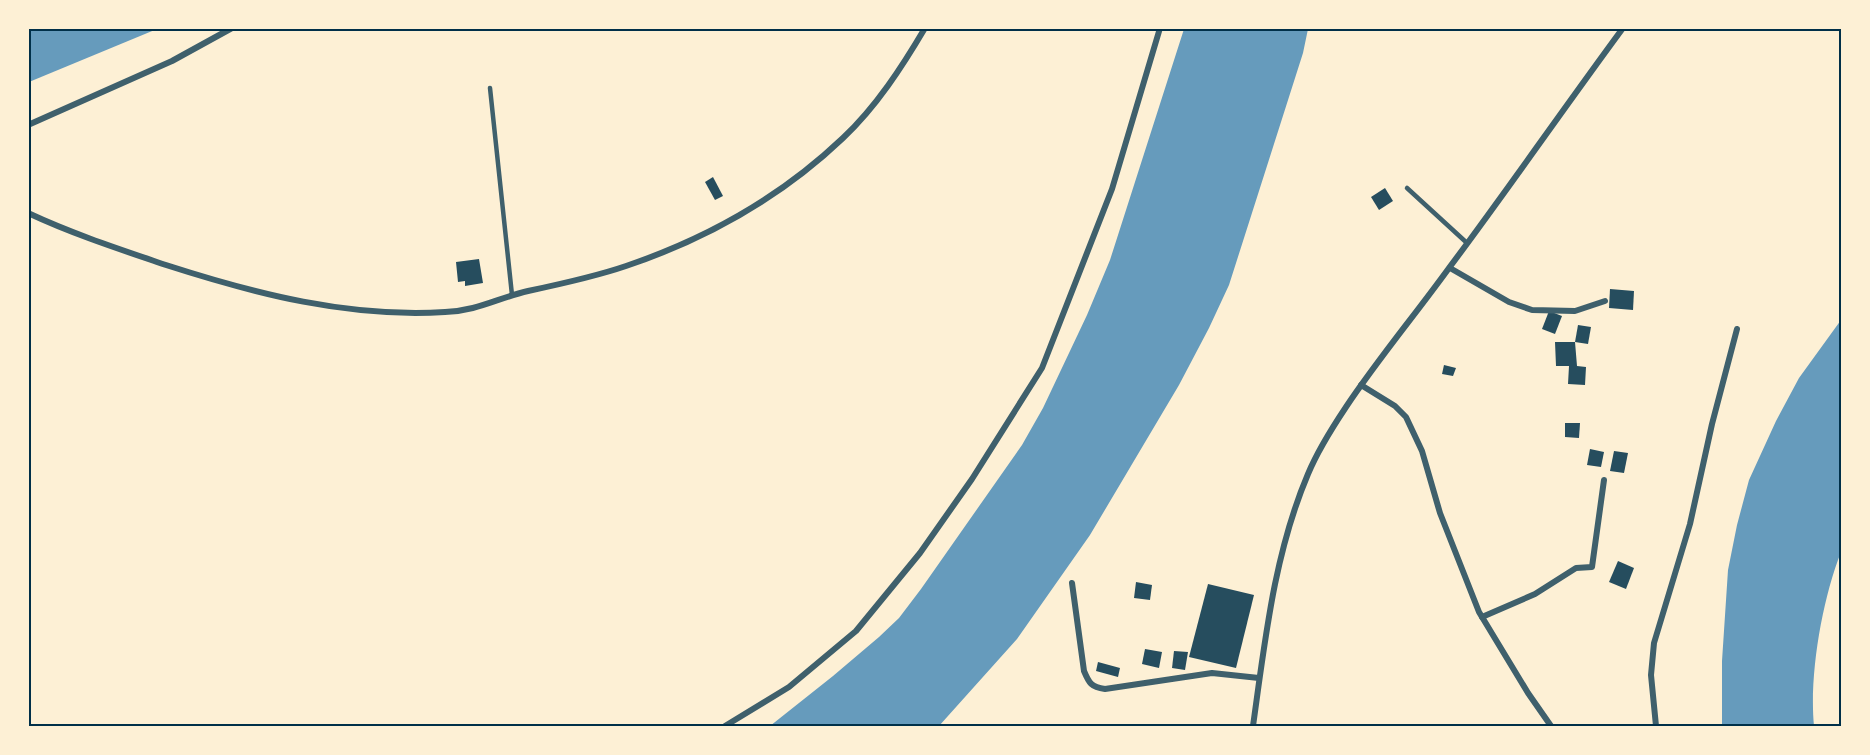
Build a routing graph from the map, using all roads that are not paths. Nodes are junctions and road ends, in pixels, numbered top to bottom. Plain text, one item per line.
1 (232, 28) edge
2 (925, 28) edge
3 (1160, 28) edge
4 (1623, 28) edge
5 (490, 88) dead end
6 (28, 125) edge
7 (1407, 188) dead end
8 (28, 213) edge
9 (1467, 243) junction
10 (1450, 268) junction
11 (512, 295) junction
12 (1605, 301) dead end
13 (1737, 329) dead end
14 (1361, 385) junction
15 (1604, 480) dead end
16 (1072, 584) dead end
17 (1482, 617) junction
18 (1259, 678) junction
19 (725, 726) edge
20 (1252, 726) edge
21 (1551, 726) edge
22 (1656, 726) edge

1 - 6 street
2 - 11 street
3 - 19 street
4 - 9 street
5 - 11 lane
7 - 9 lane
8 - 11 street
9 - 10 street
10 - 12 street
10 - 14 street
13 - 22 street
14 - 17 street
14 - 18 street
15 - 17 street
16 - 18 street
17 - 21 street
18 - 20 street

